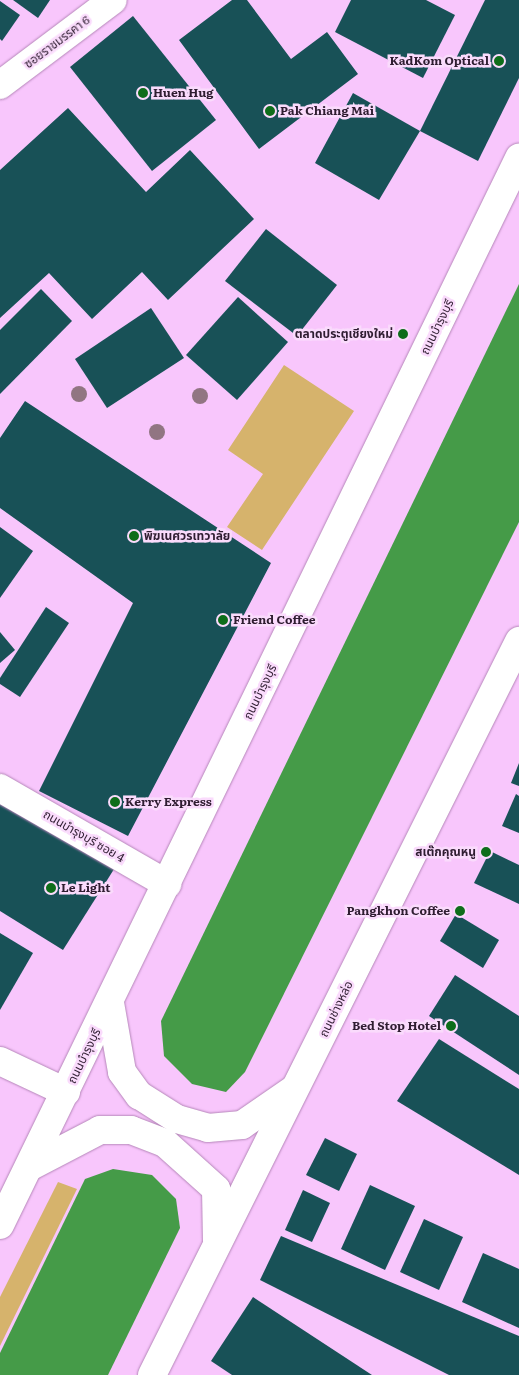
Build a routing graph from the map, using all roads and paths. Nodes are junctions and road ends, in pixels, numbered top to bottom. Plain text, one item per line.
1 (114, 0) edge
2 (0, 85) edge
3 (519, 158) edge
4 (519, 642) edge
5 (0, 788) edge
6 (168, 884) junction
7 (110, 1003) junction
8 (0, 1061) edge
9 (297, 1086) junction
10 (66, 1092) junction
11 (29, 1168) junction
12 (0, 1225) edge
13 (217, 1245) junction
14 (152, 1375) edge

1 - 2 main road, ซอยราชมรรคา 6
3 - 6 main road, ถนนบำรุงบุรี
4 - 9 main road, ถนนช่างหล่อ
5 - 6 main road, ถนนบำรุงบุรี ซอย 4
6 - 7 main road, ถนนบำรุงบุรี
7 - 9 main road
7 - 10 main road, ถนนบำรุงบุรี
8 - 10 main road
9 - 13 main road, ถนนช่างหล่อ
10 - 11 main road, ถนนบำรุงบุรี
11 - 12 main road, ถนนบำรุงบุรี
11 - 13 main road
13 - 14 main road, ถนนช่างหล่อ

